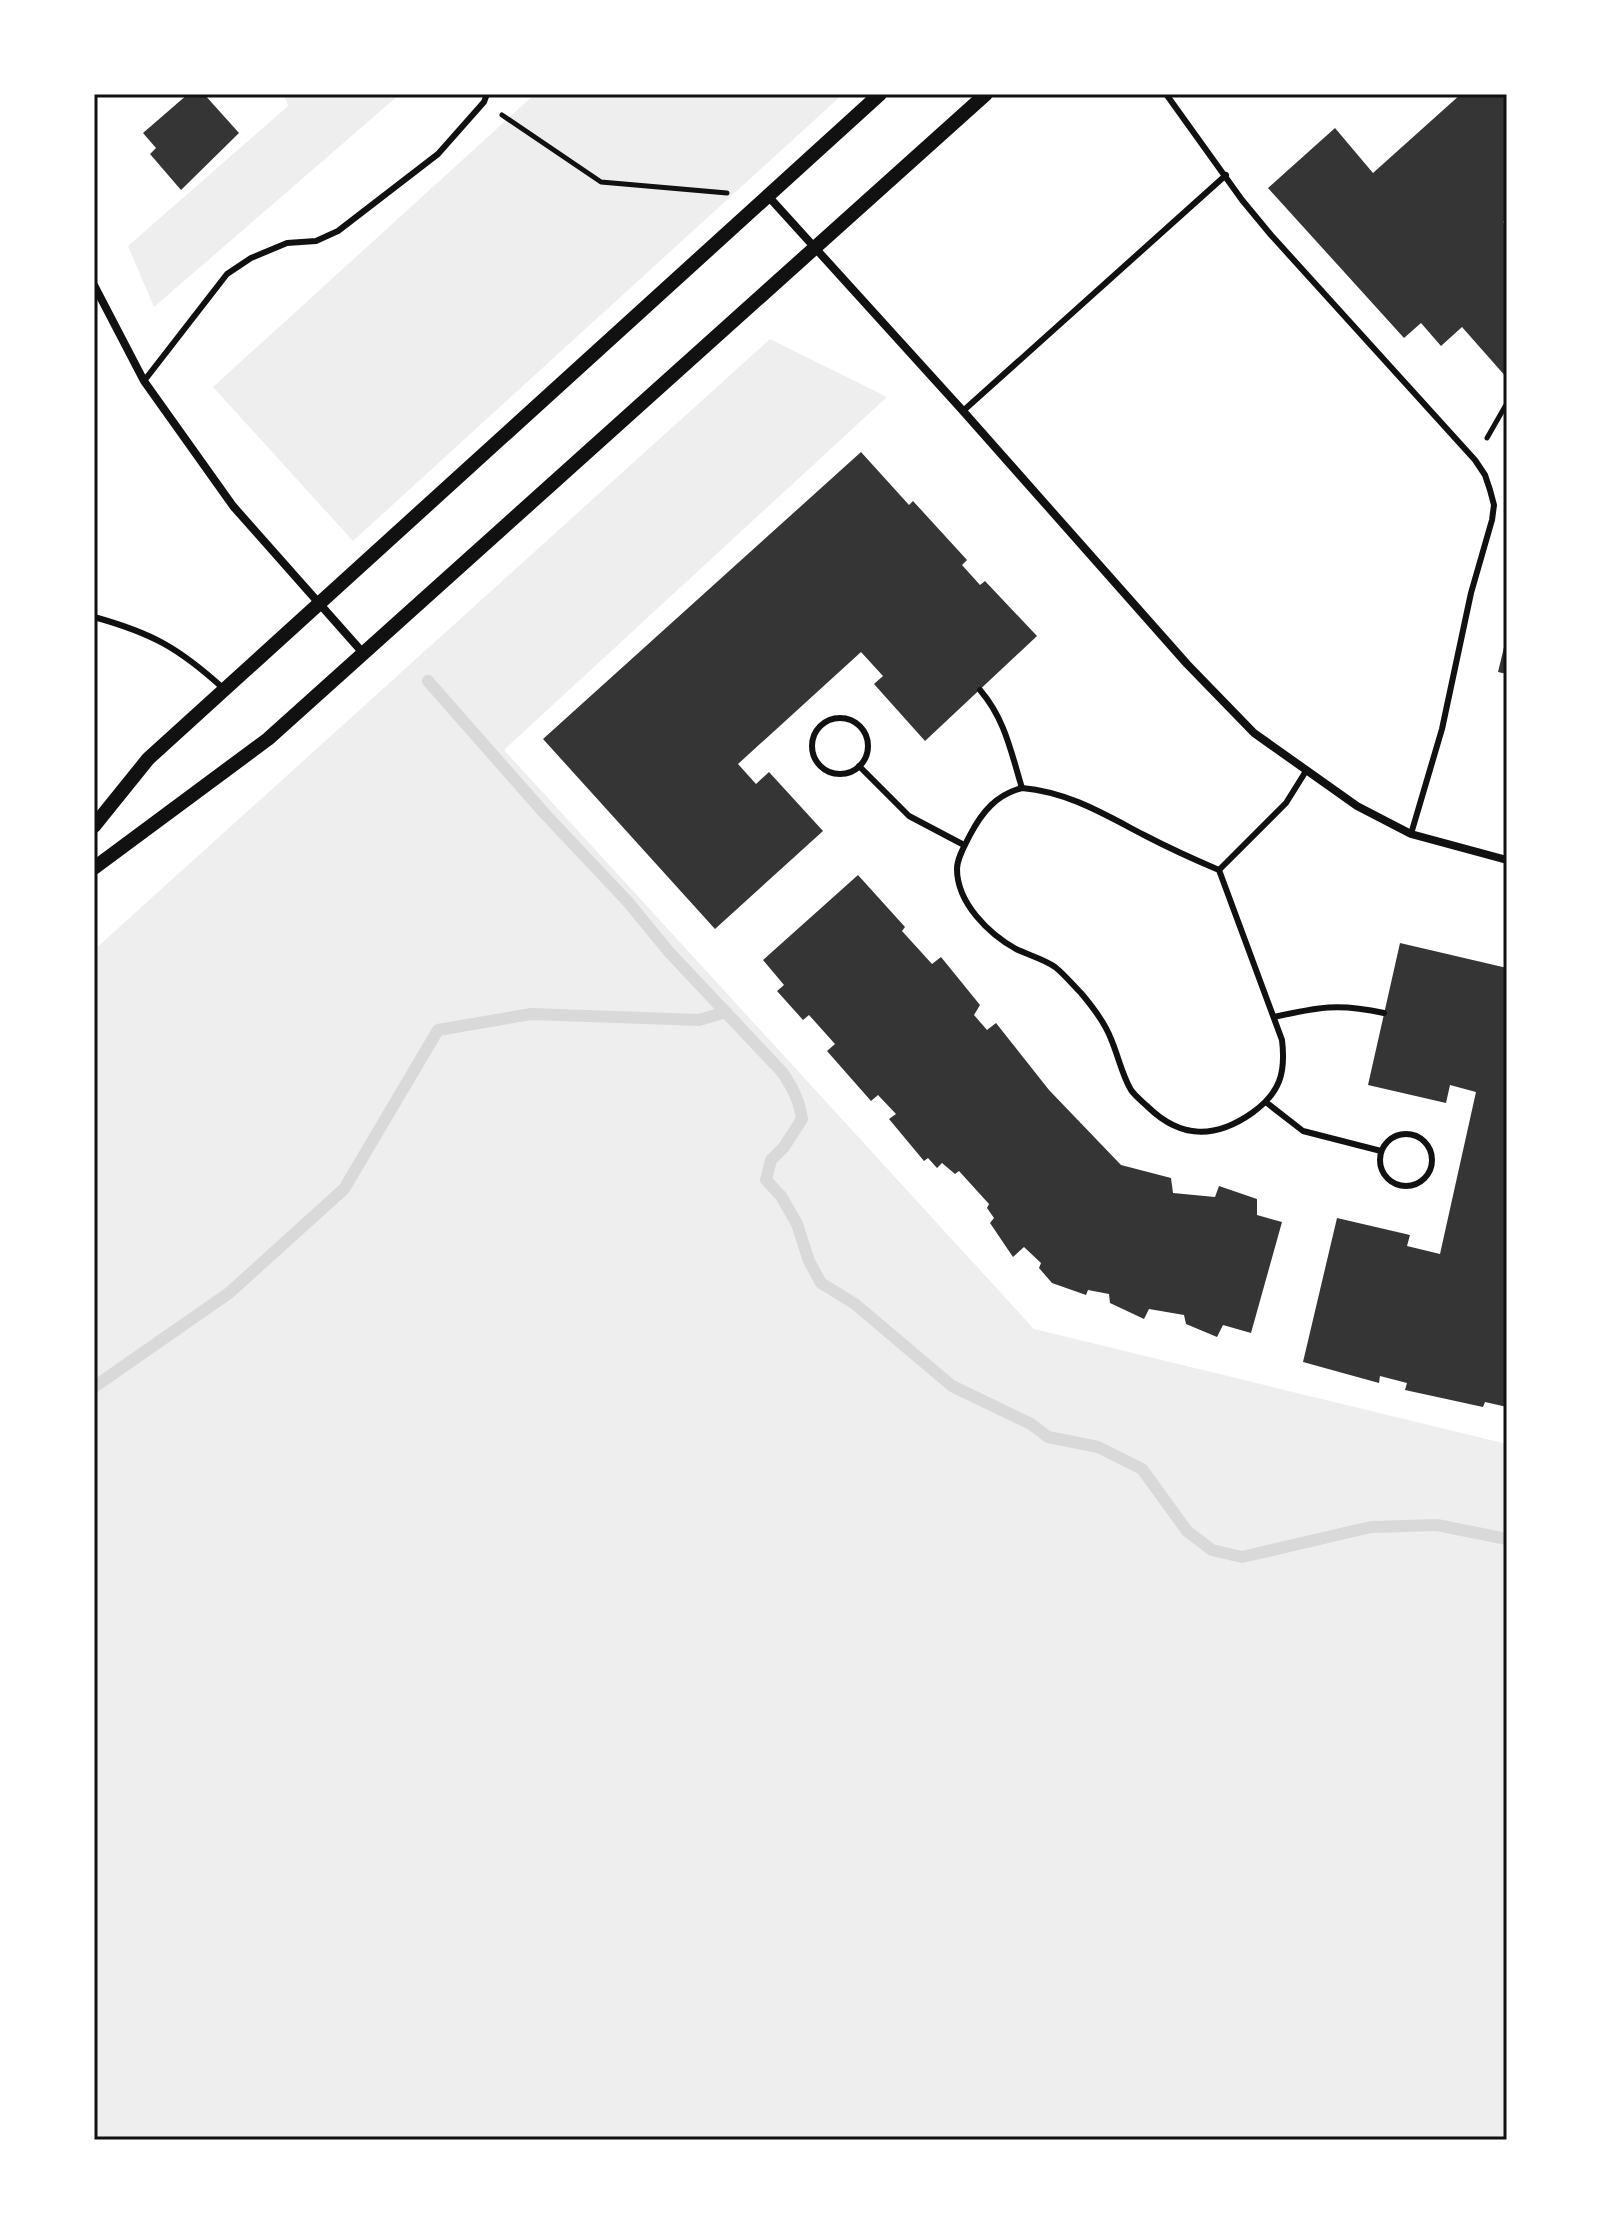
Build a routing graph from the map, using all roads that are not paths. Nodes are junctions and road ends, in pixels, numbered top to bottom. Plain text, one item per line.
1 (487, 94) edge
2 (880, 94) edge
3 (986, 94) edge
4 (1166, 94) edge
5 (1226, 175) junction
6 (768, 196) junction
7 (813, 249) junction
8 (94, 285) edge
9 (144, 381) junction
10 (963, 411) junction
11 (319, 604) junction
12 (94, 617) edge
13 (364, 654) junction
14 (224, 689) junction
15 (980, 690) dead end
16 (859, 766) junction
17 (1306, 771) junction
18 (1022, 788) junction
19 (94, 826) edge
20 (1411, 834) junction
21 (964, 845) junction
22 (1507, 860) edge
23 (94, 868) edge
24 (1219, 870) junction
25 (1384, 1013) dead end
26 (1274, 1017) junction
27 (1267, 1103) junction
28 (1381, 1151) junction

1 - 9 lane
2 - 6 street
3 - 7 street
4 - 5 lane
5 - 10 lane
5 - 20 lane
6 - 7 street
6 - 11 street
7 - 10 street
7 - 13 street
8 - 9 street
9 - 11 street
10 - 17 street
11 - 13 street
11 - 14 street
12 - 14 lane
13 - 23 street
14 - 19 street
15 - 18 lane
16 - 16 lane
16 - 21 lane
17 - 20 street
17 - 24 lane
18 - 21 lane
18 - 24 lane
20 - 22 street
21 - 27 lane
24 - 26 lane
25 - 26 lane
26 - 27 lane
27 - 28 lane
28 - 28 lane

